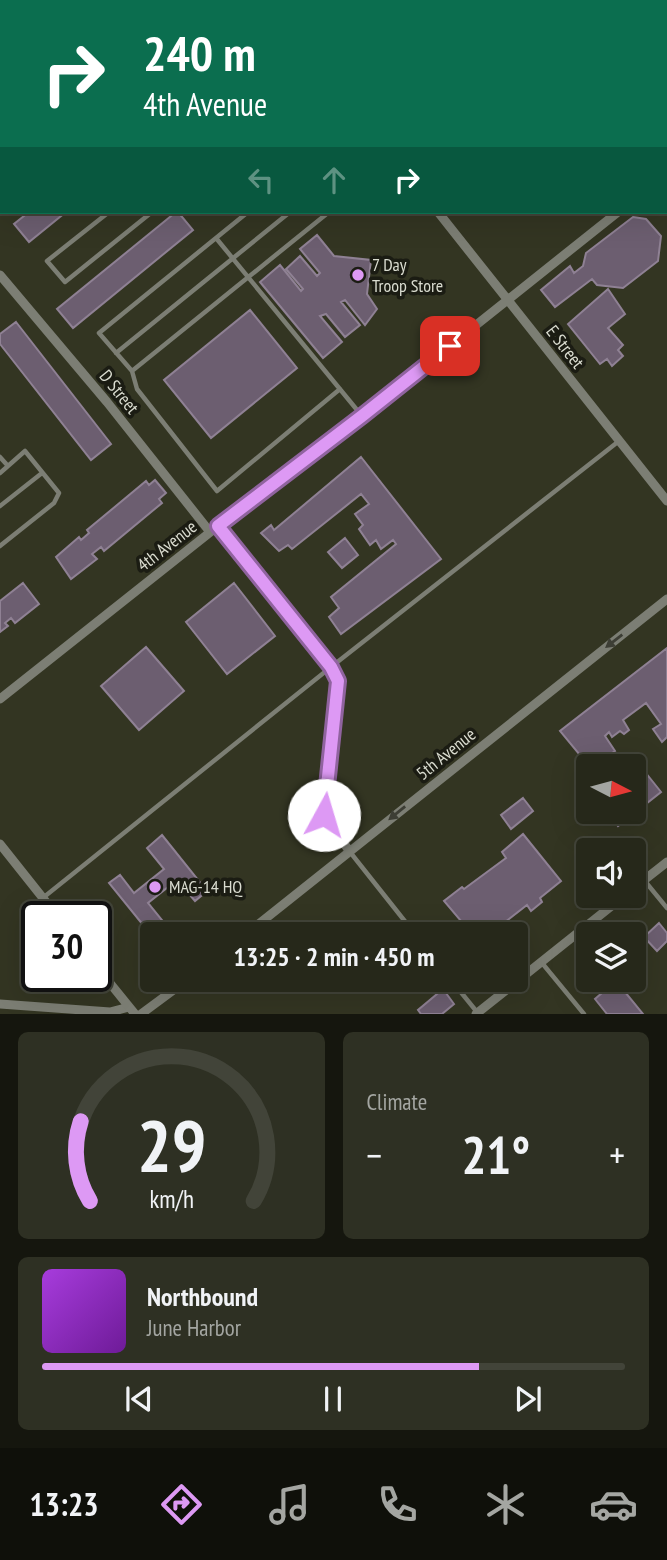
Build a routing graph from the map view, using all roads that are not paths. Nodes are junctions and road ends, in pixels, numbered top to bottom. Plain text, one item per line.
1 (106, 214) edge
2 (150, 214) edge
3 (246, 214) edge
4 (287, 214) edge
5 (327, 214) edge
6 (440, 214) edge
7 (616, 214) edge
8 (216, 238) junction
9 (232, 258) junction
10 (0, 275) edge
11 (248, 277) junction
12 (508, 300) junction
13 (116, 353) junction
14 (132, 371) junction
15 (340, 390) junction
16 (362, 416) junction
17 (620, 441) junction
18 (0, 457) edge
19 (8, 466) junction
20 (43, 472) junction
21 (0, 473) edge
22 (667, 501) edge
23 (0, 506) edge
24 (214, 529) junction
25 (0, 546) edge
26 (667, 599) edge
27 (331, 667) junction
28 (0, 699) edge
29 (0, 844) edge
30 (350, 852) junction
31 (667, 862) edge
32 (646, 878) edge
33 (646, 882) edge
34 (43, 898) junction
35 (45, 901) edge
36 (609, 908) edge
37 (667, 908) edge
38 (261, 922) edge
39 (405, 922) edge
40 (541, 962) junction
41 (112, 986) edge
42 (171, 992) edge
43 (460, 992) edge
44 (0, 1003) edge
45 (132, 1010) edge
46 (141, 1014) edge
47 (477, 1014) edge
48 (584, 1014) edge

1 - 2 lane
3 - 8 lane
4 - 9 lane
5 - 11 lane
6 - 12 street, E Street
7 - 12 street, 4th Avenue
8 - 9 lane
8 - 13 lane
9 - 11 lane
9 - 13 lane
10 - 24 street, D Street
11 - 14 lane
11 - 15 lane
12 - 16 street, 4th Avenue
12 - 17 street, E Street
13 - 14 lane
14 - 15 lane
15 - 16 lane
16 - 24 street, 4th Avenue
17 - 22 street, E Street
17 - 27 lane
18 - 19 lane
19 - 20 lane
19 - 21 lane
20 - 23 lane
20 - 25 lane
24 - 27 street, D Street
24 - 28 street, 4th Avenue
26 -> 30 street, 5th Avenue
27 - 30 street
27 - 34 lane
29 - 34 street
30 - 38 street, 5th Avenue
30 - 39 lane
31 - 32 street
33 - 37 lane
34 - 35 street
36 - 40 street
40 - 47 street
40 - 48 lane
41 - 45 street
42 - 46 street
43 - 47 lane
44 - 45 street

